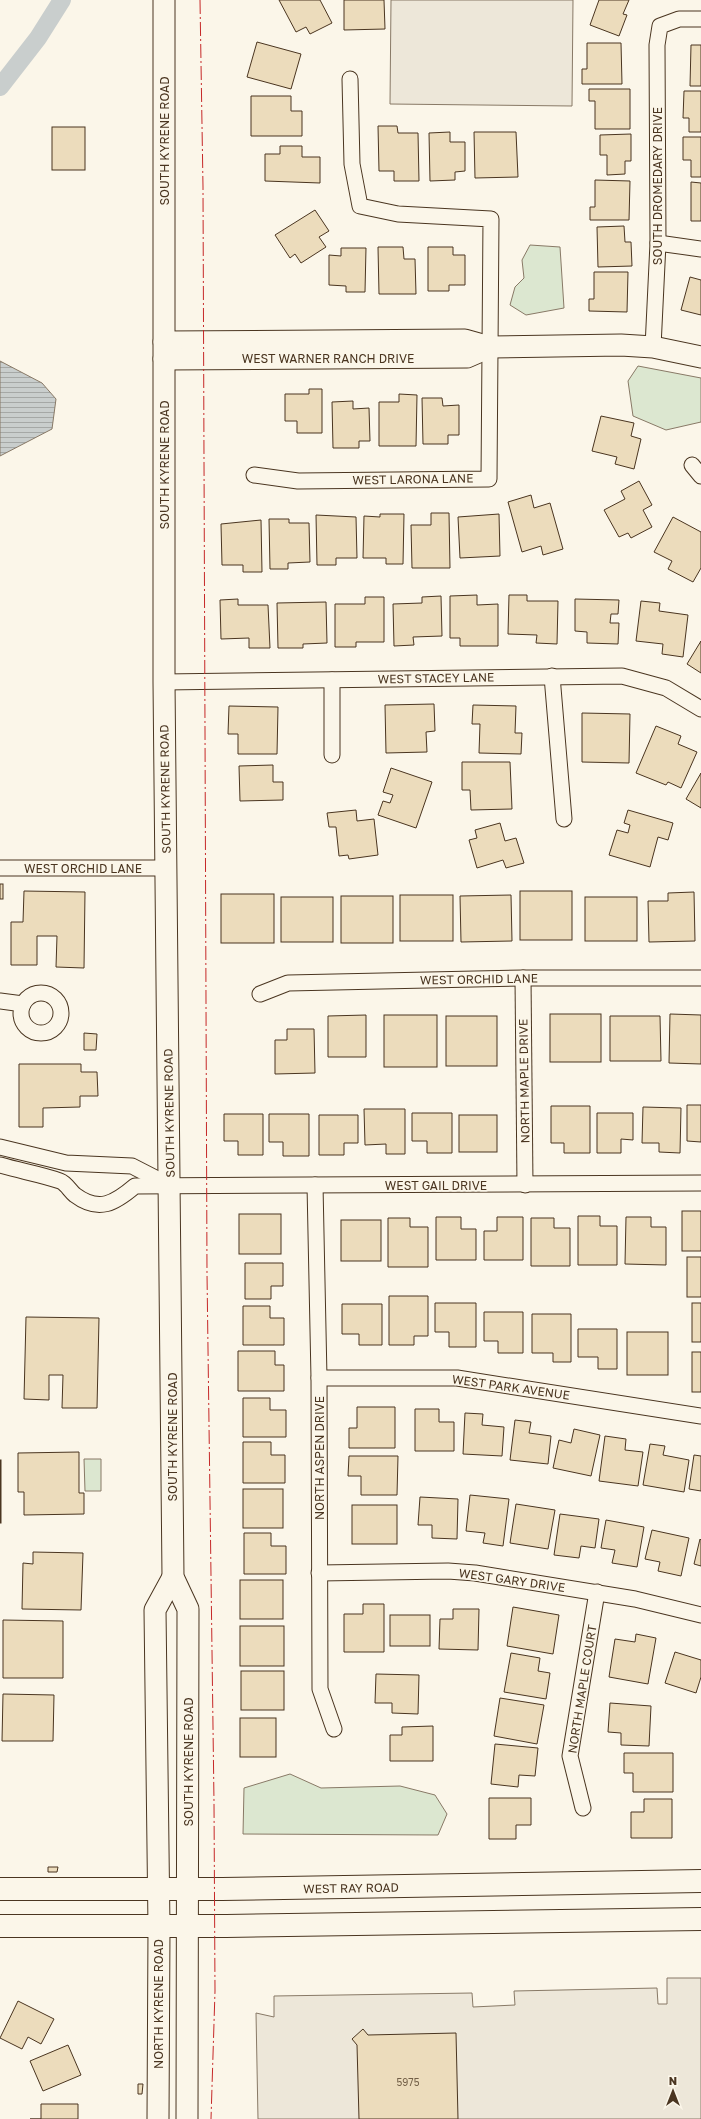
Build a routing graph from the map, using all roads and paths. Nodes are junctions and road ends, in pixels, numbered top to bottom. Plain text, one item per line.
1 (164, 0) edge
2 (701, 19) edge
3 (350, 79) dead end
4 (658, 243) junction
5 (701, 249) edge
6 (490, 347) junction
7 (653, 347) junction
8 (164, 350) junction
9 (701, 357) edge
10 (254, 475) dead end
11 (552, 676) junction
12 (332, 680) junction
13 (164, 682) junction
14 (701, 709) edge
15 (332, 755) dead end
16 (564, 819) dead end
17 (0, 868) edge
18 (166, 868) junction
19 (523, 978) junction
20 (701, 978) edge
21 (260, 994) dead end
22 (0, 1001) edge
23 (23, 1004) dead end
24 (0, 1147) edge
25 (0, 1165) edge
26 (701, 1183) edge
27 (315, 1185) junction
28 (525, 1185) junction
29 (170, 1186) junction
30 (319, 1378) junction
31 (701, 1416) edge
32 (319, 1573) junction
33 (173, 1577) junction
34 (597, 1592) junction
35 (701, 1615) edge
36 (334, 1729) dead end
37 (583, 1808) dead end
38 (701, 1881) edge
39 (0, 1889) edge
40 (158, 1889) junction
41 (189, 1889) junction
42 (701, 1919) edge
43 (0, 1926) edge
44 (189, 1926) junction
45 (159, 1927) junction
46 (158, 2119) edge
47 (188, 2119) edge

1 - 8 main road, SOUTH KYRENE ROAD
2 - 4 street, SOUTH DROMEDARY DRIVE
3 - 6 street
4 - 5 street
4 - 7 street, SOUTH DROMEDARY DRIVE
6 - 7 main road, WEST WARNER RANCH DRIVE
6 - 8 main road, WEST WARNER RANCH DRIVE
6 - 10 street, WEST LARONA LANE
7 - 9 main road, WEST WARNER RANCH DRIVE
8 - 13 main road, SOUTH KYRENE ROAD
11 - 12 street, WEST STACEY LANE
11 - 14 street, WEST STACEY LANE
11 - 16 street
12 - 13 street, WEST STACEY LANE
12 - 15 street
13 - 18 main road, SOUTH KYRENE ROAD
17 - 18 street, WEST ORCHID LANE
18 - 29 main road, SOUTH KYRENE ROAD
19 - 20 street, WEST ORCHID LANE
19 - 21 street, WEST ORCHID LANE
19 - 28 street, NORTH MAPLE DRIVE
22 - 23 street
24 - 29 street, WEST GAIL DRIVE
25 - 29 street, WEST GAIL DRIVE
26 - 28 street, WEST GAIL DRIVE
27 - 28 street, WEST GAIL DRIVE
27 - 29 street, WEST GAIL DRIVE
27 - 30 street, NORTH ASPEN DRIVE
29 - 33 main road, SOUTH KYRENE ROAD
30 - 31 street, WEST PARK AVENUE
30 - 32 street, NORTH ASPEN DRIVE
32 - 34 street, WEST GARY DRIVE
32 - 36 street, NORTH ASPEN DRIVE
33 - 40 main road, SOUTH KYRENE ROAD
33 - 41 main road, SOUTH KYRENE ROAD
34 - 35 street, WEST GARY DRIVE
34 - 37 street, NORTH MAPLE COURT
38 - 41 main road, WEST RAY ROAD
39 - 40 main road, WEST RAY ROAD
40 - 41 main road, WEST RAY ROAD
40 - 45 main road, NORTH KYRENE ROAD
41 - 44 main road, SOUTH KYRENE ROAD
42 - 44 main road
43 - 45 main road
44 - 45 main road
44 - 47 main road
45 - 46 main road, NORTH KYRENE ROAD

